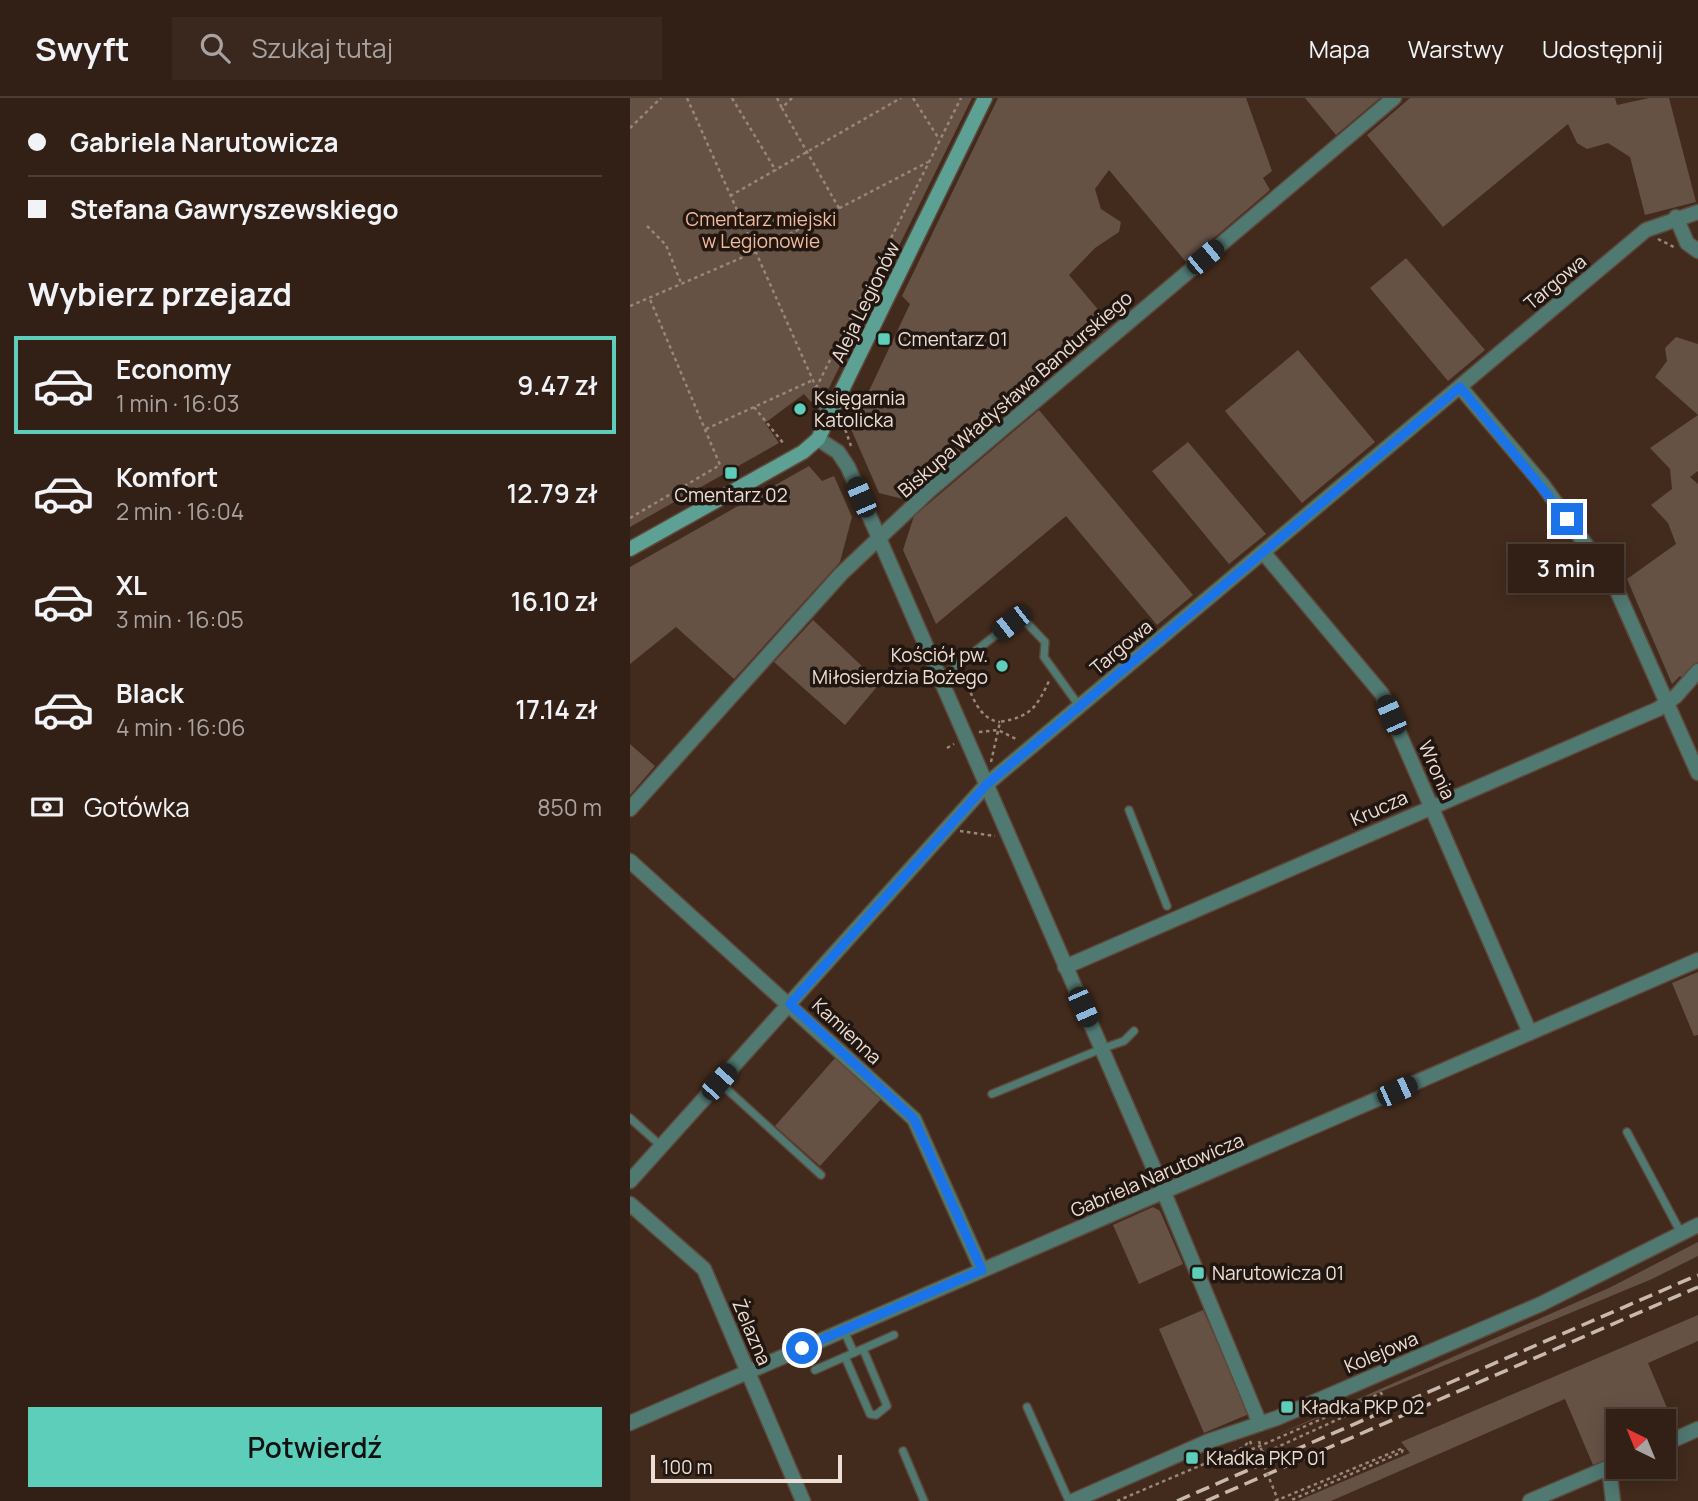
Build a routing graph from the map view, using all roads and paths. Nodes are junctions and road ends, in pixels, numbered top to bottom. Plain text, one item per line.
1 (661, 98) edge
2 (687, 98) edge
3 (732, 98) edge
4 (777, 98) edge
5 (792, 98) edge
6 (901, 98) edge
7 (912, 98) edge
8 (961, 98) edge
9 (985, 98) edge
10 (1394, 98) edge
11 (782, 108) junction
12 (630, 128) edge
13 (939, 139) junction
14 (807, 153) junction
15 (928, 162) junction
16 (776, 171) junction
17 (730, 196) junction
18 (840, 210) junction
19 (1698, 212) edge
20 (1676, 217) junction
21 (647, 226) dead end
22 (1698, 251) edge
23 (755, 253) junction
24 (681, 283) junction
25 (649, 297) junction
26 (630, 306) edge
27 (811, 381) junction
28 (1460, 387) junction
29 (819, 393) junction
30 (754, 407) junction
31 (838, 415) junction
32 (705, 429) junction
33 (818, 439) junction
34 (784, 444) dead end
35 (852, 447) dead end
36 (630, 518) edge
37 (880, 540) junction
38 (630, 549) edge
39 (1264, 552) junction
40 (959, 663) junction
41 (1053, 671) junction
42 (1698, 671) edge
43 (941, 678) junction
44 (1667, 704) junction
45 (1080, 707) junction
46 (1000, 722) junction
47 (998, 730) junction
48 (974, 734) dead end
49 (958, 741) dead end
50 (1020, 743) dead end
51 (947, 748) dead end
52 (991, 762) dead end
53 (1698, 773) edge
54 (987, 784) junction
55 (1432, 806) junction
56 (630, 809) edge
57 (1129, 810) dead end
58 (958, 829) dead end
59 (1000, 836) dead end
60 (630, 861) edge
61 (1167, 905) dead end
62 (1698, 960) edge
63 (1065, 967) junction
64 (790, 1004) junction
65 (1134, 1031) dead end
66 (1530, 1033) junction
67 (1101, 1049) junction
68 (719, 1082) junction
69 (992, 1094) dead end
70 (630, 1118) edge
71 (1627, 1132) dead end
72 (662, 1146) junction
73 (821, 1175) dead end
74 (630, 1181) edge
75 (1164, 1193) junction
76 (630, 1204) edge
77 (1698, 1225) edge
78 (1681, 1233) junction
79 (982, 1270) junction
80 (844, 1330) junction
81 (894, 1335) dead end
82 (863, 1349) junction
83 (854, 1353) junction
84 (845, 1357) junction
85 (815, 1370) dead end
86 (747, 1372) junction
87 (1027, 1408) dead end
88 (630, 1423) edge
89 (1260, 1424) junction
90 (1698, 1429) edge
91 (1245, 1438) dead end
92 (1676, 1439) edge
93 (1259, 1443) junction
94 (1253, 1447) junction
95 (903, 1451) dead end
96 (1260, 1453) junction
97 (1606, 1468) edge
98 (1614, 1479) edge
99 (803, 1501) edge
100 (924, 1501) edge
101 (1071, 1501) edge
102 (1277, 1501) edge
103 (1289, 1501) edge
104 (1531, 1501) edge
105 (1613, 1501) edge

1 - 12 path
2 - 17 path
3 - 16 path
4 - 11 path
5 - 11 path
6 - 14 path
7 - 13 path
8 - 13 path
9 - 31 street, Aleja Legionów
10 - 37 street, Biskupa Władysława Bandurskiego
11 - 14 path
13 - 15 path
14 - 16 path
14 - 18 path
15 - 18 path
15 - 29 path
16 - 17 path
17 - 23 path
18 - 23 path
19 - 20 street, Targowa
20 - 22 street
20 - 28 street, Targowa
21 - 24 path
23 - 24 path
23 - 27 path
24 - 25 path
25 - 26 path
25 - 32 path
27 - 29 path
27 - 30 path
28 - 39 street, Targowa
28 - 44 street
29 - 31 street
30 - 32 path
30 - 34 path
31 - 33 street, Aleja Legionów
31 - 35 path
32 - 36 path
33 - 37 street
33 - 38 street, Aleja Legionów
37 - 43 street
37 - 56 street, Biskupa Władysława Bandurskiego
39 - 45 street, Targowa
39 - 55 street, Wronia
40 - 41 lane
40 - 43 lane
40 - 46 path
41 - 45 lane
41 - 46 path
42 - 44 street, Krucza
43 - 54 street
44 - 53 street
44 - 55 street, Krucza
45 - 54 street, Targowa
46 - 47 path
47 - 48 path
47 - 50 path
47 - 52 path
49 - 51 path
54 - 63 street
54 - 64 street, Targowa
55 - 63 street, Krucza
55 - 66 street, Wronia
57 - 61 lane
58 - 59 path
60 - 64 street, Kamienna
62 - 66 street, Gabriela Narutowicza
63 - 67 street
64 - 68 street, Targowa
64 - 79 street, Kamienna
65 - 67 lane
66 - 75 street, Gabriela Narutowicza
67 - 69 lane
67 - 75 street
68 - 72 street, Targowa
68 - 73 lane
70 - 72 lane
71 - 78 lane
72 - 74 street, Targowa
75 - 79 street, Gabriela Narutowicza
75 - 89 street
76 - 86 street, Żelazna
77 - 78 street, Kolejowa
78 - 89 street, Kolejowa
79 - 80 street, Gabriela Narutowicza
80 - 83 lane
80 - 86 street, Gabriela Narutowicza
81 - 82 lane
82 - 83 lane
82 - 84 lane
83 - 84 lane
84 - 85 lane
86 - 88 street, Gabriela Narutowicza
86 - 99 street, Żelazna
87 - 101 lane
89 - 101 street, Kolejowa
90 - 92 street
91 - 94 path
93 - 94 path
93 - 96 path, bridge
93 - 96 path
94 - 96 path
95 - 100 lane
96 - 102 path, bridge
97 - 104 street
98 - 105 street
102 - 103 path

